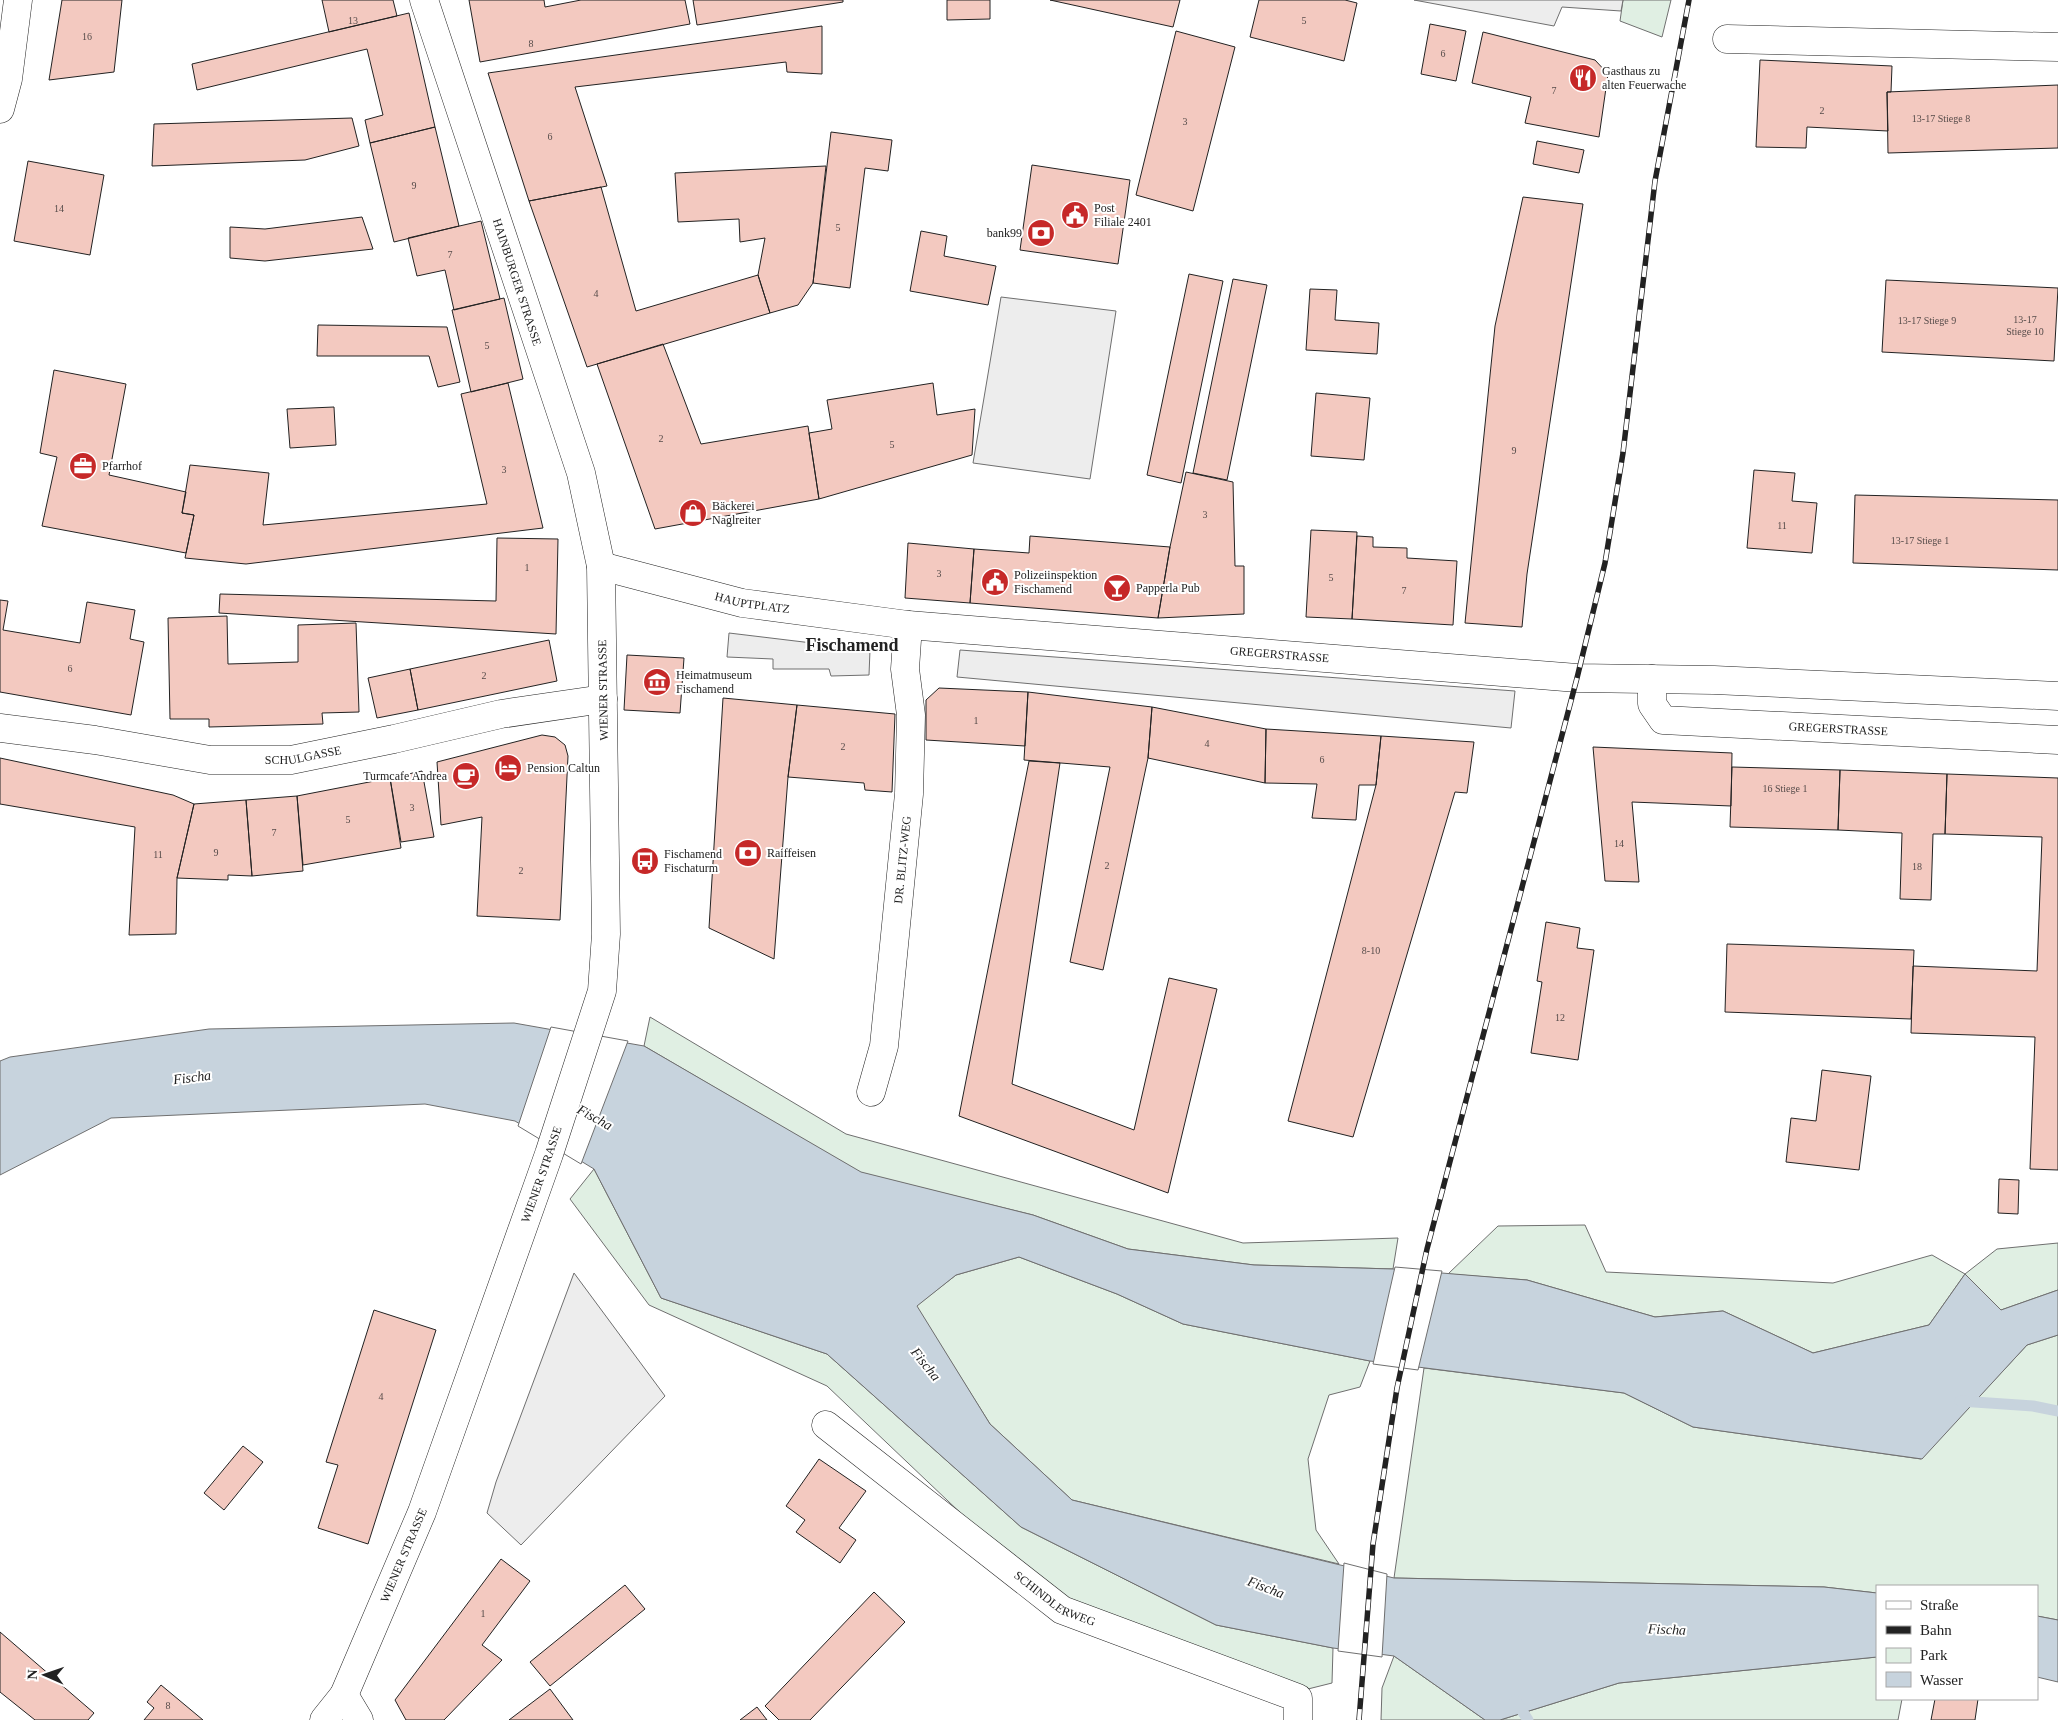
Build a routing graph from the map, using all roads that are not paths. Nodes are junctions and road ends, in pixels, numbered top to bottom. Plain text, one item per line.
1 (18, 0) edge
2 (424, 0) edge
3 (1727, 39) dead end
4 (2058, 47) edge
5 (0, 109) edge
6 (601, 566) junction
7 (908, 625) junction
8 (1652, 680) junction
9 (2058, 696) edge
10 (603, 699) junction
11 (0, 728) edge
12 (2058, 740) edge
13 (871, 1092) dead end
14 (826, 1425) dead end
15 (344, 1695) junction
16 (324, 1720) edge
17 (359, 1720) edge
18 (1298, 1720) edge

1 - 5 street
2 - 6 street, HAINBURGER STRASSE
3 - 4 street
6 - 7 street, HAUPTPLATZ
6 - 10 street, WIENER STRASSE
7 - 8 street, GREGERSTRASSE
7 - 13 street, DR. BLITZ-WEG
8 - 9 street, GREGERSTRASSE
8 - 12 street, GREGERSTRASSE
10 - 11 street, SCHULGASSE
10 - 15 street, WIENER STRASSE
14 - 18 street, SCHINDLERWEG
15 - 16 street, WIENER STRASSE
15 - 17 street

